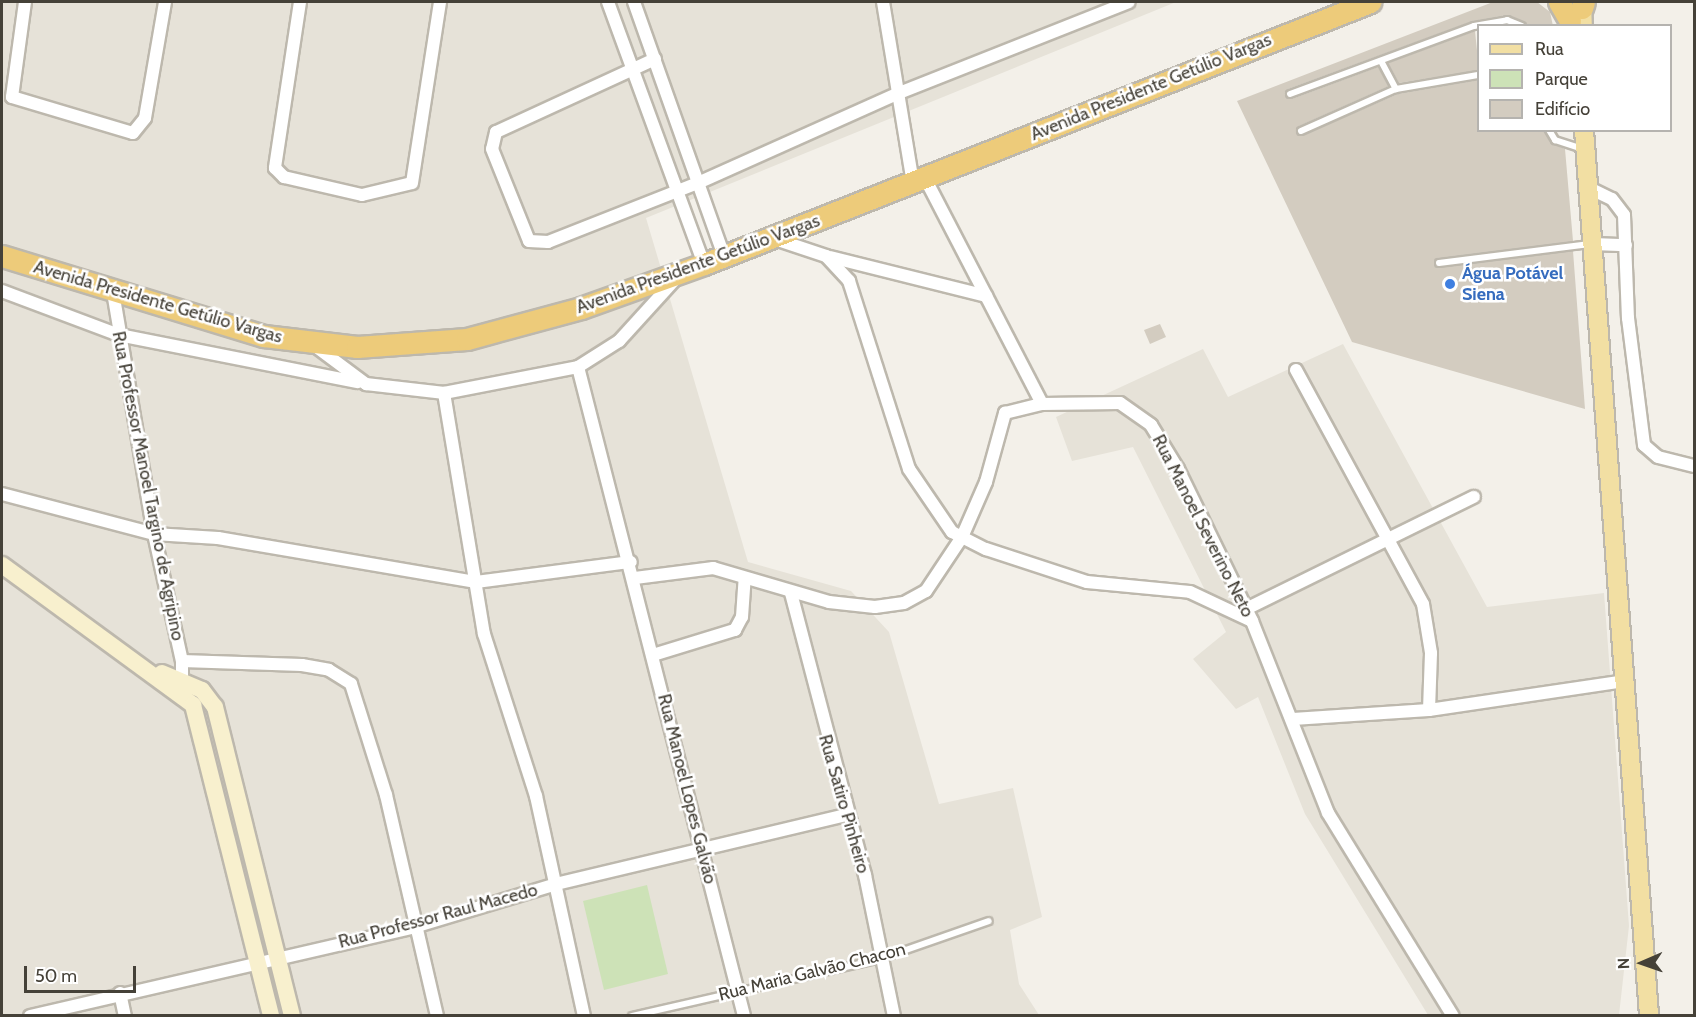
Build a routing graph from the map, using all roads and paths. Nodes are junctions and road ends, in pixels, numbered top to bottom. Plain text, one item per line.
1 (25, 2) edge
2 (165, 2) edge
3 (300, 2) edge
4 (440, 2) edge
5 (608, 2) edge
6 (634, 2) edge
7 (883, 2) edge
8 (1129, 2) edge
9 (1370, 2) edge
10 (1559, 2) edge
11 (1577, 12) edge
12 (1485, 24) edge
13 (1517, 24) edge
14 (1477, 25) edge
15 (655, 59) junction
16 (1381, 61) junction
17 (632, 68) junction
18 (1477, 75) edge
19 (1396, 88) junction
20 (899, 93) junction
21 (1290, 94) dead end
22 (1301, 131) dead end
23 (1550, 132) edge
24 (1584, 132) edge
25 (1586, 150) junction
26 (919, 181) junction
27 (700, 182) junction
28 (1589, 188) junction
29 (679, 190) junction
30 (772, 238) junction
31 (1593, 244) junction
32 (1626, 245) junction
33 (2, 256) edge
34 (724, 256) junction
35 (826, 256) junction
36 (1439, 263) dead end
37 (704, 264) junction
38 (682, 271) junction
39 (2, 291) edge
40 (113, 292) junction
41 (986, 296) junction
42 (119, 335) junction
43 (311, 344) junction
44 (578, 367) junction
45 (1296, 370) dead end
46 (366, 384) junction
47 (444, 393) junction
48 (1042, 404) junction
49 (1695, 466) edge
50 (2, 494) edge
51 (1474, 497) dead end
52 (154, 534) junction
53 (962, 537) junction
54 (1390, 538) junction
55 (631, 562) junction
56 (2, 565) edge
57 (635, 578) junction
58 (745, 578) junction
59 (476, 582) junction
60 (791, 593) junction
61 (1246, 609) junction
62 (1252, 621) junction
63 (653, 655) junction
64 (182, 661) junction
65 (1626, 681) junction
66 (183, 686) junction
67 (1429, 710) junction
68 (1293, 719) junction
69 (846, 815) junction
70 (701, 851) junction
71 (556, 884) junction
72 (990, 921) dead end
73 (414, 927) junction
74 (276, 958) junction
75 (880, 959) junction
76 (257, 960) junction
77 (738, 991) junction
78 (120, 993) junction
79 (30, 1016) edge
80 (125, 1016) edge
81 (271, 1016) edge
82 (292, 1016) edge
83 (437, 1016) edge
84 (584, 1016) edge
85 (632, 1016) edge
86 (744, 1016) edge
87 (894, 1016) edge
88 (1454, 1016) edge
89 (1649, 1016) edge

1 - 2 street
3 - 4 street
5 - 17 street
6 - 15 street
7 - 20 street
8 - 20 street
9 - 26 highway, Avenida Presidente Getúlio Vargas
10 - 11 highway
12 - 13 lane
14 - 16 lane
15 - 17 street
15 - 27 street
16 - 19 lane
16 - 21 lane
17 - 29 street
17 - 29 street
18 - 19 lane
19 - 22 lane
20 - 26 street
20 - 27 street
23 - 25 lane
24 - 25 main road
25 - 28 main road
26 - 30 highway, Avenida Presidente Getúlio Vargas
26 - 41 street
27 - 29 street
27 - 34 street
28 - 31 main road
28 - 32 street
29 - 37 street
30 - 34 highway, Avenida Presidente Getúlio Vargas
30 - 35 street
31 - 32 street
31 - 36 lane
31 - 65 main road
32 - 49 street
33 - 40 highway, Avenida Presidente Getúlio Vargas
34 - 37 highway, Avenida Presidente Getúlio Vargas
35 - 41 street
35 - 53 street
37 - 38 highway, Avenida Presidente Getúlio Vargas
38 - 43 highway, Avenida Presidente Getúlio Vargas
38 - 44 street
39 - 42 street
40 - 42 street, Rua Professor Manoel Targino de Agripino
40 - 43 highway, Avenida Presidente Getúlio Vargas
41 - 48 street
42 - 46 street
42 - 52 street, Rua Professor Manoel Targino de Agripino
43 - 46 street
44 - 47 street
44 - 55 street, Rua Manoel Lopes Galvão
45 - 54 street
46 - 47 street
47 - 59 street
48 - 53 street, Rua Manoel Severino Neto
48 - 61 street, Rua Manoel Severino Neto
50 - 52 street
51 - 54 street
52 - 59 street
52 - 64 street, Rua Professor Manoel Targino de Agripino
53 - 60 street, Rua Manoel Severino Neto
53 - 62 street
54 - 61 street
54 - 67 street
55 - 57 street, Rua Manoel Lopes Galvão
55 - 59 street
56 - 66 street
57 - 58 street, Rua Manoel Severino Neto
57 - 63 street, Rua Manoel Lopes Galvão
58 - 60 street, Rua Manoel Severino Neto
58 - 63 street
59 - 71 street
60 - 69 street, Rua Satiro Pinheiro
61 - 62 street, Rua Manoel Severino Neto
62 - 68 street, Rua Manoel Severino Neto
63 - 70 street, Rua Manoel Lopes Galvão
64 - 66 street, Rua Professor Manoel Targino de Agripino
64 - 73 street
65 - 67 street
65 - 89 main road
66 - 74 street
66 - 76 street, Rua Professor Manoel Targino de Agripino
67 - 68 street
68 - 88 street, Rua Manoel Severino Neto
69 - 70 street, Rua Professor Raul Macedo
69 - 75 street, Rua Satiro Pinheiro
70 - 71 street, Rua Professor Raul Macedo
70 - 77 street, Rua Manoel Lopes Galvão
71 - 73 street, Rua Professor Raul Macedo
71 - 84 street
72 - 75 lane, Rua Maria Galvão Chacon
73 - 74 street, Rua Professor Raul Macedo
73 - 83 street
74 - 76 street, Rua Professor Raul Macedo
74 - 82 street
75 - 77 lane, Rua Maria Galvão Chacon
75 - 87 street, Rua Satiro Pinheiro
76 - 78 street, Rua Professor Raul Macedo
76 - 81 street, Rua Professor Manoel Targino de Agripino
77 - 85 lane, Rua Maria Galvão Chacon
77 - 86 street, Rua Manoel Lopes Galvão
78 - 79 street, Rua Professor Raul Macedo
78 - 80 street

